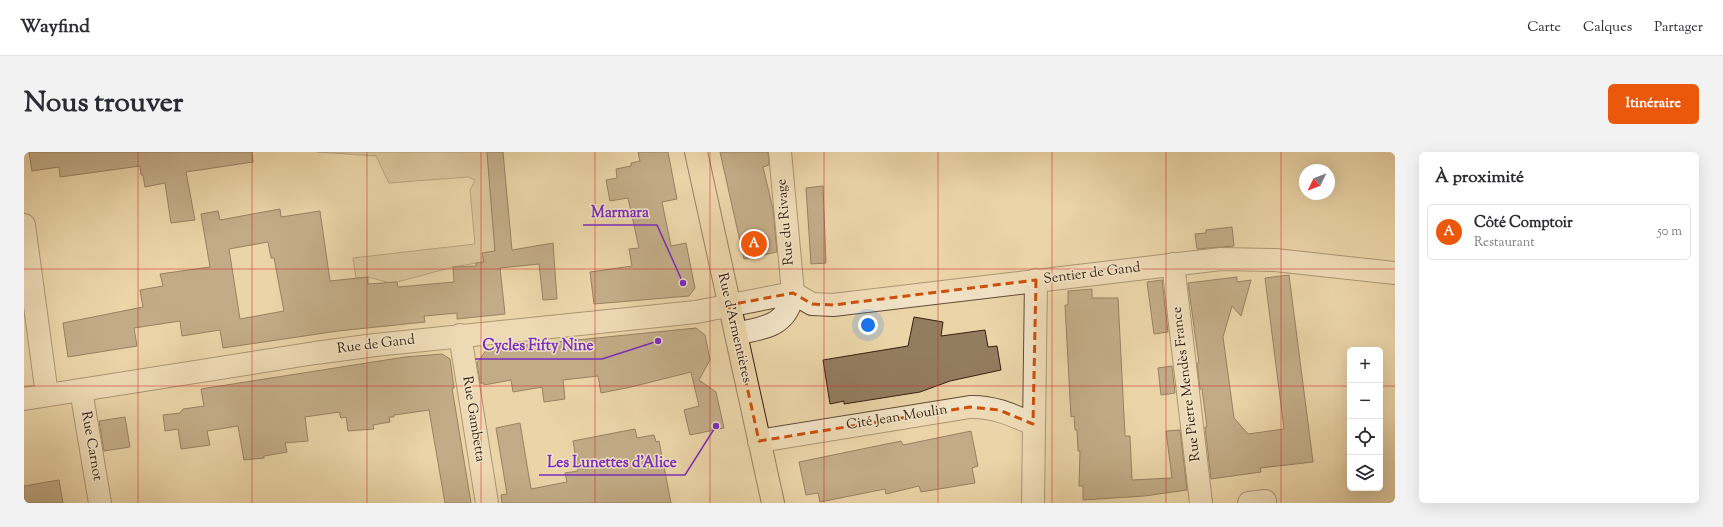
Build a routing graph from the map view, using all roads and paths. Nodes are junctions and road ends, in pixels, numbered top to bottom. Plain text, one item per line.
1 (696, 152) edge
2 (780, 152) edge
3 (24, 225) edge
4 (1173, 264) junction
5 (1395, 272) edge
6 (1036, 280) junction
7 (793, 293) junction
8 (729, 305) junction
9 (736, 334) junction
10 (460, 335) junction
11 (81, 390) junction
12 (47, 395) junction
13 (24, 398) edge
14 (1033, 424) junction
15 (759, 441) junction
16 (100, 503) edge
17 (487, 503) edge
18 (773, 503) edge
19 (1033, 503) edge
20 (1201, 503) edge

1 - 8 main road, Rue d'Armentières
2 - 7 street, Rue du Rivage
3 - 12 street
4 - 5 street, Sentier de Gand
4 - 6 street, Sentier de Gand
4 - 20 street, Rue Pierre Mendès France
6 - 7 street, Sentier de Gand
6 - 14 street
7 - 8 street
7 - 9 street, Rue du Rivage
8 - 9 main road, Rue d'Armentières
8 - 10 street, Rue de Gand
9 - 15 main road, Rue d'Armentières
10 - 11 street, Rue de Gand
10 - 17 street, Rue Gambetta
11 - 12 street, Rue de Gand
11 - 16 street, Rue Carnot
12 - 13 street, Rue de Gand
14 - 15 street, Cité Jean Moulin
14 - 19 street
15 - 18 main road, Rue d'Armentières

